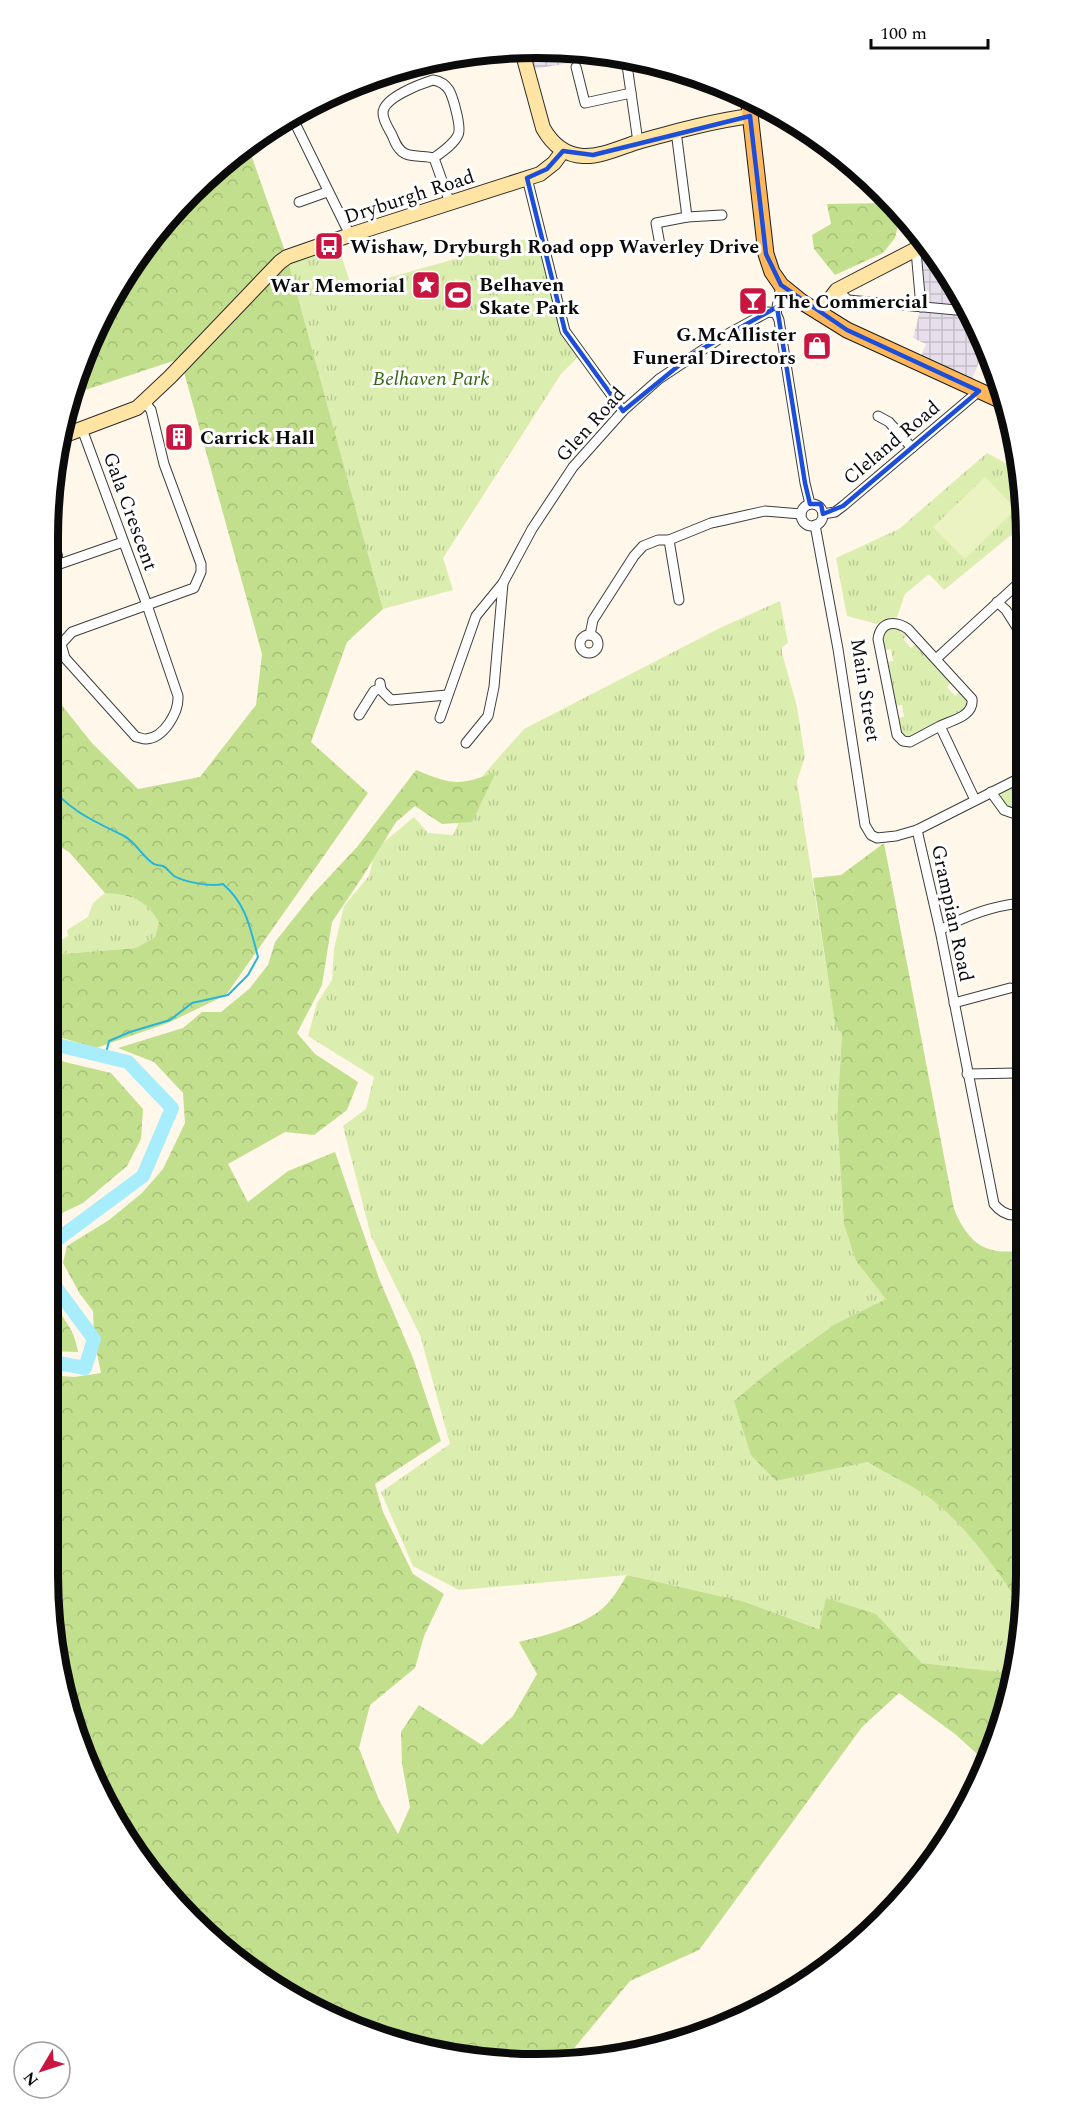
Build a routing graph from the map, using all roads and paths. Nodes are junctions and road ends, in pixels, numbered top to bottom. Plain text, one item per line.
1 (524, 59) edge
2 (576, 67) dead end
3 (627, 67) edge
4 (631, 93) junction
5 (749, 108) edge
6 (750, 116) junction
7 (295, 125) edge
8 (676, 131) junction
9 (638, 142) junction
10 (562, 151) junction
11 (434, 158) junction
12 (527, 178) junction
13 (327, 192) junction
14 (299, 202) dead end
15 (450, 203) junction
16 (722, 215) dead end
17 (687, 217) junction
18 (350, 235) junction
19 (660, 245) dead end
20 (919, 248) edge
21 (922, 251) edge
22 (781, 285) junction
23 (837, 290) junction
24 (921, 307) junction
25 (959, 310) edge
26 (776, 313) junction
27 (819, 313) junction
28 (979, 391) junction
29 (995, 398) edge
30 (144, 401) junction
31 (623, 411) junction
32 (878, 416) dead end
33 (82, 429) junction
34 (71, 433) edge
35 (912, 448) junction
36 (810, 504) junction
37 (801, 514) junction
38 (823, 514) junction
39 (815, 525) junction
40 (669, 540) junction
41 (123, 542) junction
42 (58, 565) edge
43 (503, 583) junction
44 (1016, 585) edge
45 (679, 600) dead end
46 (997, 602) junction
47 (147, 605) junction
48 (1016, 626) edge
49 (590, 635) dead end
50 (936, 658) junction
51 (447, 695) junction
52 (359, 715) dead end
53 (440, 718) dead end
54 (940, 726) junction
55 (466, 743) dead end
56 (1016, 780) edge
57 (991, 792) junction
58 (975, 800) junction
59 (1016, 814) edge
60 (917, 830) junction
61 (1016, 904) edge
62 (940, 930) junction
63 (1010, 988) dead end
64 (954, 1003) junction
65 (1016, 1073) edge
66 (967, 1074) junction
67 (1016, 1215) edge

1 - 10 street
2 - 4 street
3 - 4 street
4 - 9 street
5 - 6 main road
6 - 8 street
6 - 22 main road
7 - 13 street
8 - 9 street
8 - 17 street
9 - 10 street
10 - 12 street, Dryburgh Road
11 - 11 street
11 - 15 street
12 - 15 street, Dryburgh Road
12 - 31 street
13 - 14 street
13 - 18 street
15 - 18 street, Dryburgh Road
16 - 17 street
17 - 19 street
18 - 30 street, Dryburgh Road
20 - 23 street
21 - 24 street
22 - 26 street
22 - 27 main road
23 - 24 street
23 - 27 street
24 - 25 street
26 - 31 street, Glen Road
26 - 36 street
27 - 28 main road
28 - 29 main road
28 - 35 street, Cleland Road
30 - 33 street, Dryburgh Road
30 - 47 street
31 - 43 street, Glen Road
32 - 35 street
33 - 34 street, Dryburgh Road
33 - 41 street, Gala Crescent
35 - 38 street, Cleland Road
36 - 37 street
36 - 38 street
37 - 39 street
37 - 40 street
38 - 39 street
39 - 60 street, Main Street
40 - 45 street
40 - 49 street
41 - 42 street
41 - 47 street, Gala Crescent
43 - 51 street, Glen Road
43 - 55 street, Glen Road
44 - 46 street
46 - 48 street
46 - 50 street
47 - 47 street, Gala Crescent
50 - 54 street
50 - 54 street
51 - 52 street
51 - 53 street, Glen Road
54 - 58 street
56 - 57 street
57 - 58 street
57 - 59 street
58 - 60 street
60 - 62 street, Grampian Road
61 - 62 street
62 - 64 street, Grampian Road
63 - 64 street, Grampian Road
64 - 66 street, Grampian Road
65 - 66 street
66 - 67 street, Grampian Road

